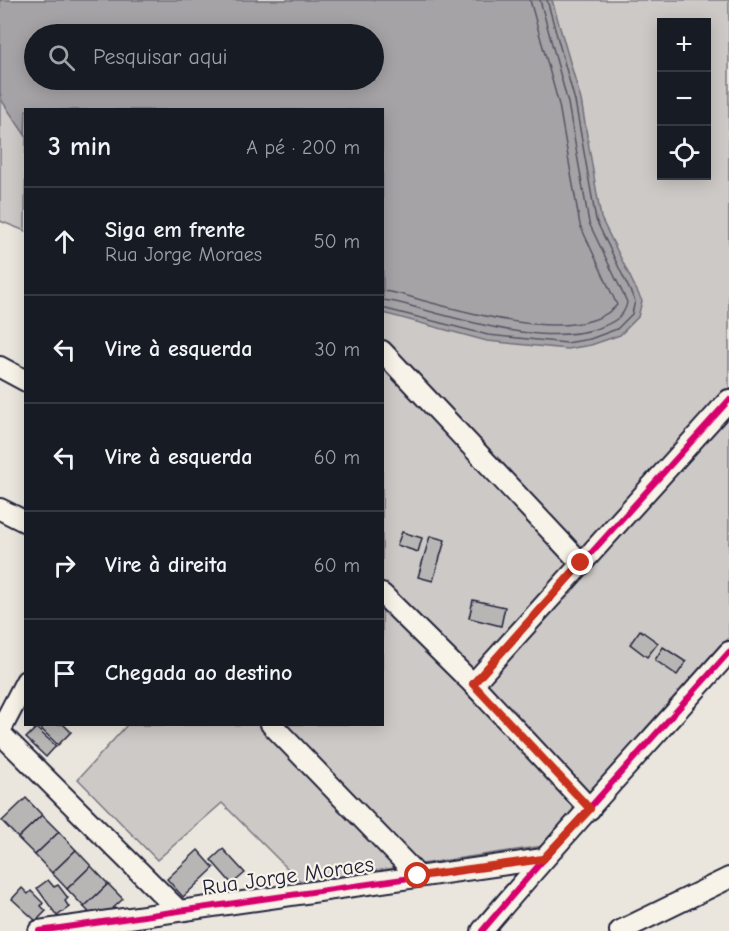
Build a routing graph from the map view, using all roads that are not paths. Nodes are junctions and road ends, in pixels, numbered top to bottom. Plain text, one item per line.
1 (384, 353) edge
2 (0, 367) edge
3 (24, 380) edge
4 (729, 400) edge
5 (0, 509) edge
6 (24, 521) edge
7 (581, 563) junction
8 (384, 596) edge
9 (729, 652) edge
10 (473, 684) junction
11 (24, 685) edge
12 (273, 726) edge
13 (0, 732) edge
14 (590, 809) junction
15 (543, 859) junction
16 (418, 876) junction
17 (729, 878) edge
18 (178, 910) junction
19 (39, 931) edge
20 (482, 931) edge
21 (620, 931) edge

1 - 7 street
2 - 3 street
4 - 7 street
5 - 6 street
7 - 10 street
8 - 10 street
9 - 14 street
10 - 14 street
11 - 13 street
12 - 16 street
13 - 18 street
14 - 15 street
15 - 16 street, Rua Jorge Moraes
15 - 20 street
16 - 18 street, Rua Jorge Moraes
17 - 21 street
18 - 19 street, Rua Jorge Moraes

